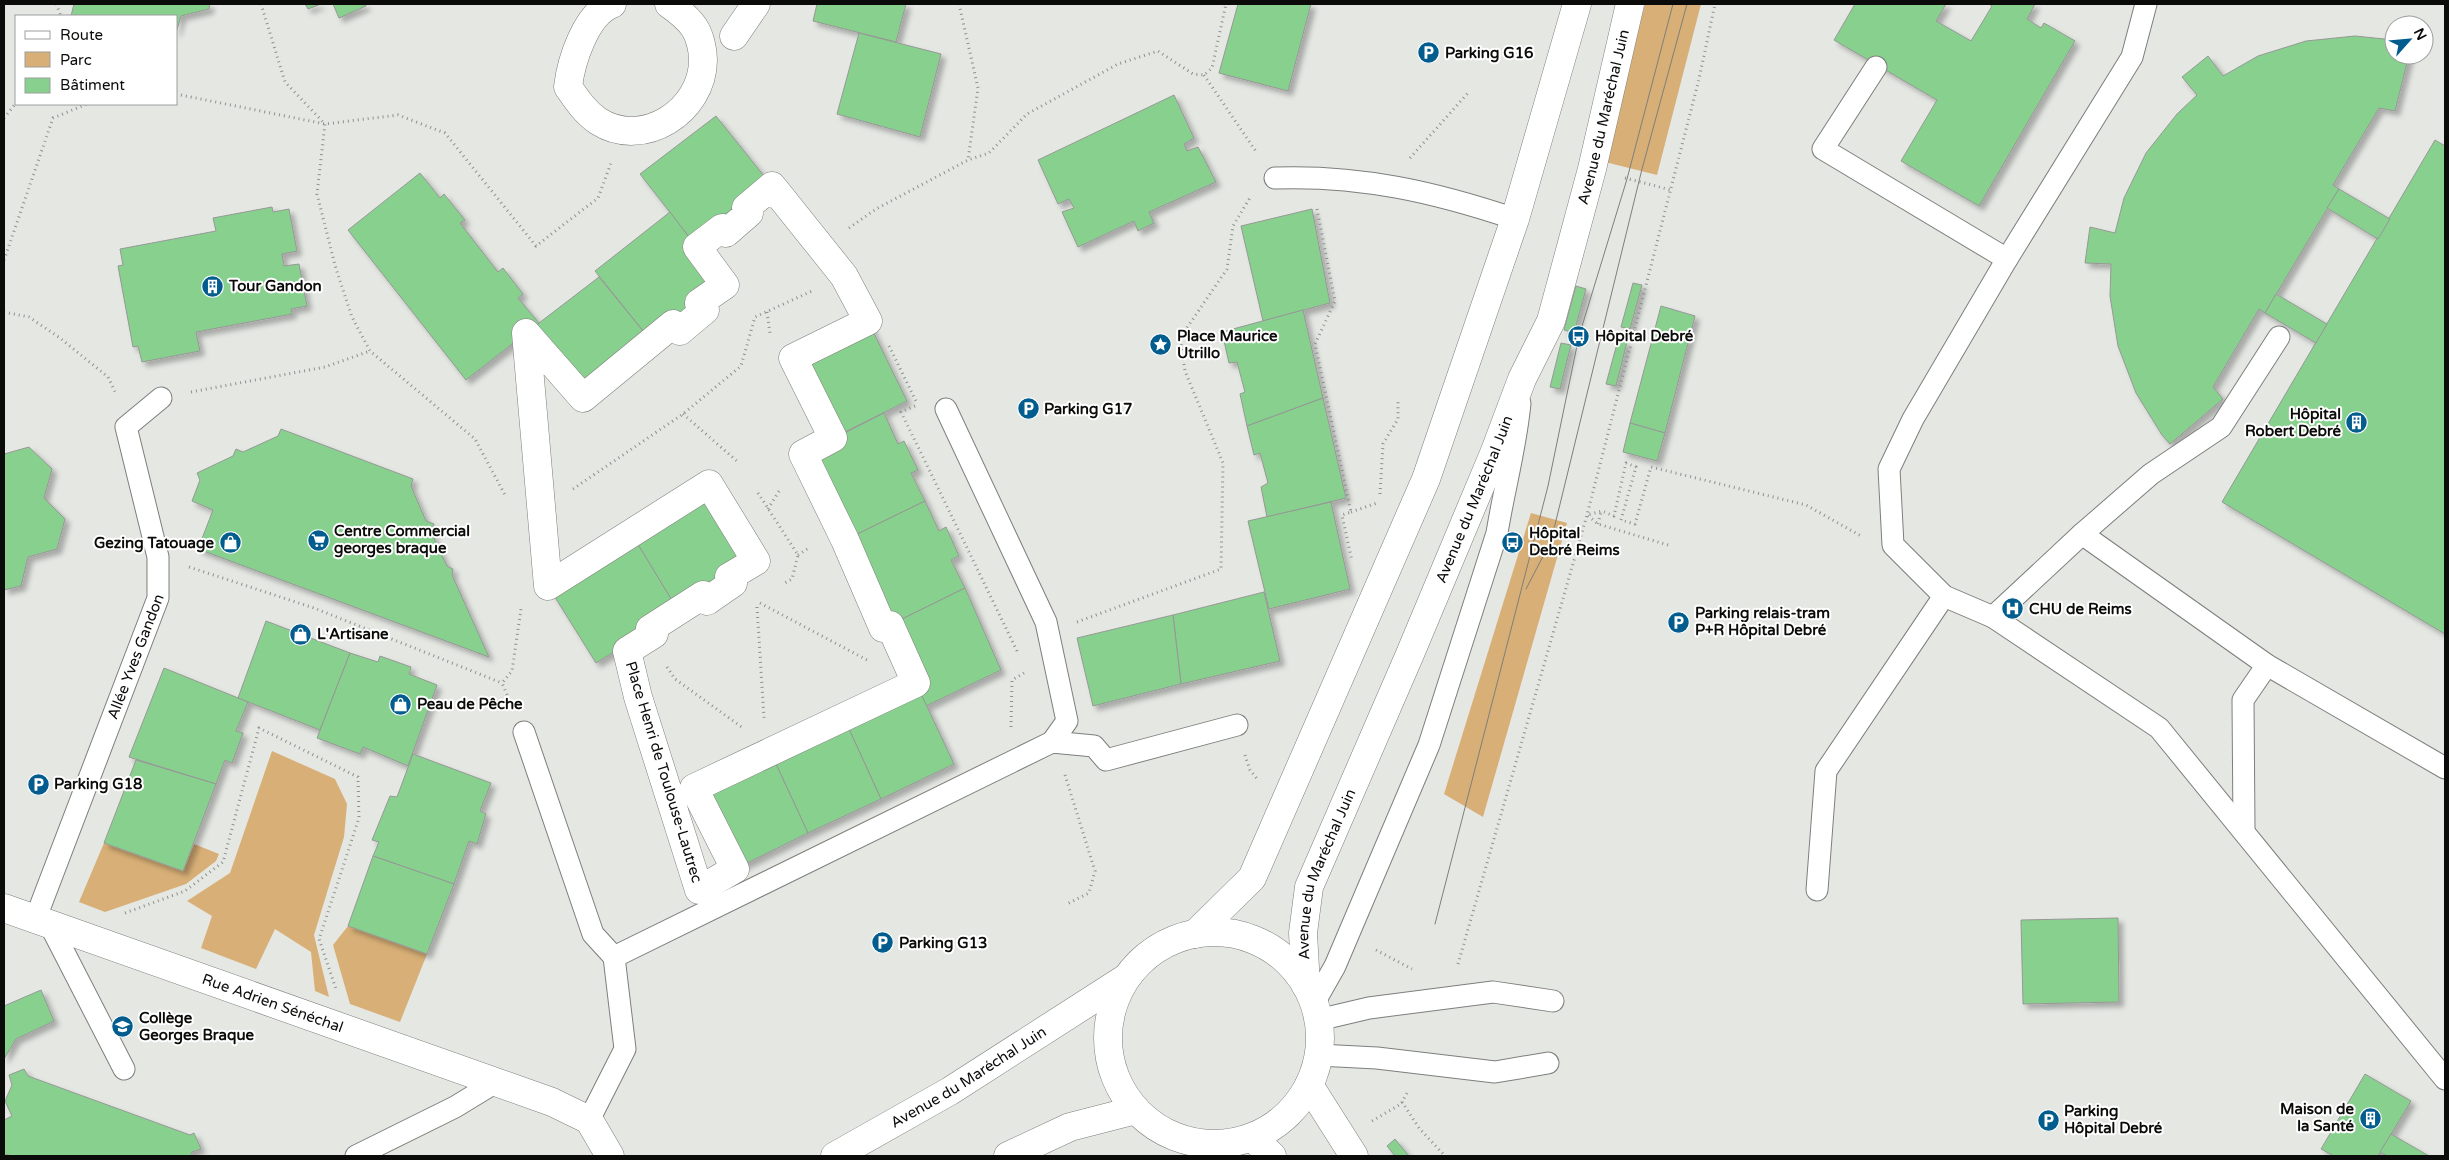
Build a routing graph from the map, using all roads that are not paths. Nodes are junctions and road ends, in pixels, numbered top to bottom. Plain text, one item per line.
1 (612, 4) edge
2 (669, 4) edge
3 (756, 4) edge
4 (1577, 4) edge
5 (1630, 4) edge
6 (2146, 4) edge
7 (734, 36) dead end
8 (1876, 67) dead end
9 (1275, 178) road end
10 (1515, 219) junction
11 (2007, 259) junction
12 (844, 276) joint
13 (2279, 336) dead end
14 (1522, 380) junction
15 (161, 398) road end
16 (946, 409) dead end
17 (2082, 534) junction
18 (1944, 596) junction
19 (1993, 617) junction
20 (2267, 665) junction
21 (1237, 725) road end
22 (524, 732) road end
23 (1052, 742) junction
24 (2445, 768) edge
25 (2244, 829) junction
26 (1817, 890) dead end
27 (4, 908) edge
28 (52, 926) junction
29 (1195, 934) junction
30 (614, 957) junction
31 (1126, 978) junction
32 (1554, 1001) dead end
33 (1313, 1003) junction
34 (1318, 1055) junction
35 (1548, 1063) dead end
36 (124, 1069) dead end
37 (2445, 1078) edge
38 (496, 1082) junction
39 (1309, 1085) junction
40 (1136, 1110) junction
41 (589, 1120) junction
42 (1253, 1138) junction
43 (356, 1156) edge
44 (610, 1156) edge
45 (835, 1156) edge
46 (1008, 1156) edge
47 (1272, 1156) edge
48 (1354, 1156) edge

1 - 2 street
3 - 7 street
4 - 10 street
5 - 14 street, Avenue du Maréchal Juin
6 - 11 lane
8 - 11 lane
9 - 10 lane
10 - 29 street
11 - 18 lane
12 - 12 street, Place Henri de Toulouse-Lautrec
13 - 17 lane
14 - 33 lane
14 - 33 street, Avenue du Maréchal Juin
15 - 28 lane, Allée Yves Gandon
16 - 23 lane
17 - 19 lane
17 - 20 lane
18 - 19 lane
18 - 26 lane
19 - 25 lane
20 - 24 lane
20 - 25 lane
21 - 23 lane
22 - 30 lane
23 - 30 lane
25 - 37 lane
27 - 28 street, Rue Adrien Sénéchal
28 - 36 lane
28 - 38 street, Rue Adrien Sénéchal
29 - 31 street
29 - 33 street
30 - 41 lane
31 - 40 street, Avenue du Maréchal Juin
31 - 45 street, Avenue du Maréchal Juin
32 - 33 lane
33 - 34 street, Avenue du Maréchal Juin
34 - 35 lane
34 - 39 street, Avenue du Maréchal Juin
38 - 41 street, Rue Adrien Sénéchal
38 - 43 lane
39 - 42 street, Avenue du Maréchal Juin
39 - 48 street
40 - 42 street, Avenue du Maréchal Juin
40 - 46 street
41 - 44 street
42 - 47 street

